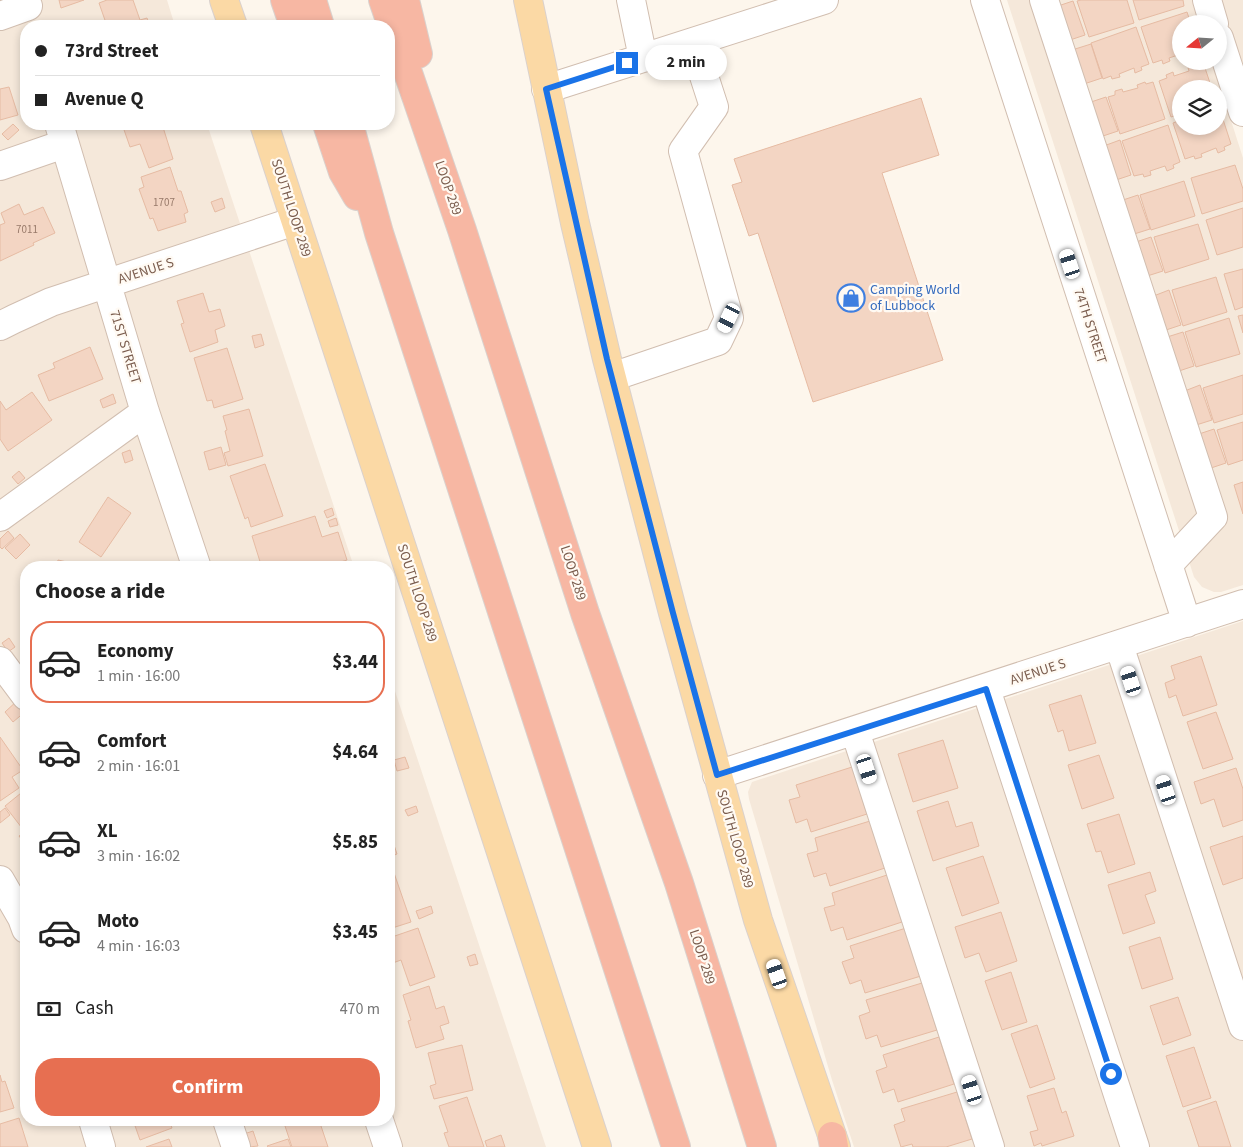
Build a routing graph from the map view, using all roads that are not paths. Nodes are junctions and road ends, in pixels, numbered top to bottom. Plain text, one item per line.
1 (224, 0) edge
2 (285, 0) edge
3 (312, 0) edge
4 (383, 0) edge
5 (405, 0) edge
6 (528, 0) edge
7 (630, 0) edge
8 (824, 0) edge
9 (985, 0) edge
10 (1044, 0) edge
11 (1206, 0) edge
12 (29, 11) edge
13 (1211, 15) edge
14 (0, 16) edge
15 (231, 20) edge
16 (292, 20) edge
17 (318, 20) edge
18 (390, 20) edge
19 (395, 35) edge
20 (693, 42) junction
21 (643, 58) junction
22 (1228, 66) edge
23 (546, 89) junction
24 (1243, 112) edge
25 (266, 130) edge
26 (328, 130) edge
27 (351, 130) edge
28 (62, 134) edge
29 (0, 166) edge
30 (295, 221) junction
31 (462, 230) junction
32 (379, 233) junction
33 (106, 284) junction
34 (0, 326) edge
35 (612, 377) junction
36 (145, 412) junction
37 (0, 517) edge
38 (196, 561) edge
39 (1168, 565) junction
40 (1243, 604) edge
41 (1187, 623) junction
42 (1119, 645) junction
43 (0, 661) edge
44 (20, 688) edge
45 (986, 689) junction
46 (854, 731) junction
47 (717, 775) junction
48 (0, 880) edge
49 (20, 915) edge
50 (1243, 1026) edge
51 (94, 1126) edge
52 (229, 1126) edge
53 (381, 1126) edge
54 (834, 1143) edge
55 (101, 1147) edge
56 (236, 1147) edge
57 (388, 1147) edge
58 (597, 1147) edge
59 (676, 1147) edge
60 (762, 1147) edge
61 (990, 1147) edge
62 (1135, 1147) edge

1 - 15 main road
2 - 16 highway
3 - 17 highway
4 - 18 highway, LOOP 289
5 - 31 highway
6 - 23 main road, SOUTH LOOP 289
7 - 21 street
8 - 20 street
9 - 39 street, 74TH STREET
10 - 39 street
11 - 13 street
12 - 14 street
19 - 31 highway, LOOP 289
20 - 21 street
20 - 35 street
21 - 23 street
22 - 24 street
23 - 35 main road, SOUTH LOOP 289
25 - 30 main road, SOUTH LOOP 289
26 - 32 highway
27 - 32 highway
28 - 29 street
28 - 33 street, 71ST STREET
30 - 33 street, AVENUE S
30 - 58 main road, SOUTH LOOP 289
31 - 60 highway, LOOP 289
32 - 59 highway
33 - 34 street, AVENUE S
33 - 36 street, 71ST STREET
35 - 47 main road, SOUTH LOOP 289
36 - 37 street
36 - 38 street, 71ST STREET
39 - 41 street, 74TH STREET
40 - 41 street, AVENUE S
41 - 42 street, AVENUE S
42 - 45 street, AVENUE S
42 - 50 street
43 - 44 street
45 - 46 street, AVENUE S
45 - 62 street
46 - 47 street, AVENUE S
46 - 61 street
47 - 54 main road, SOUTH LOOP 289
48 - 49 street
51 - 55 street
52 - 56 street
53 - 57 street

